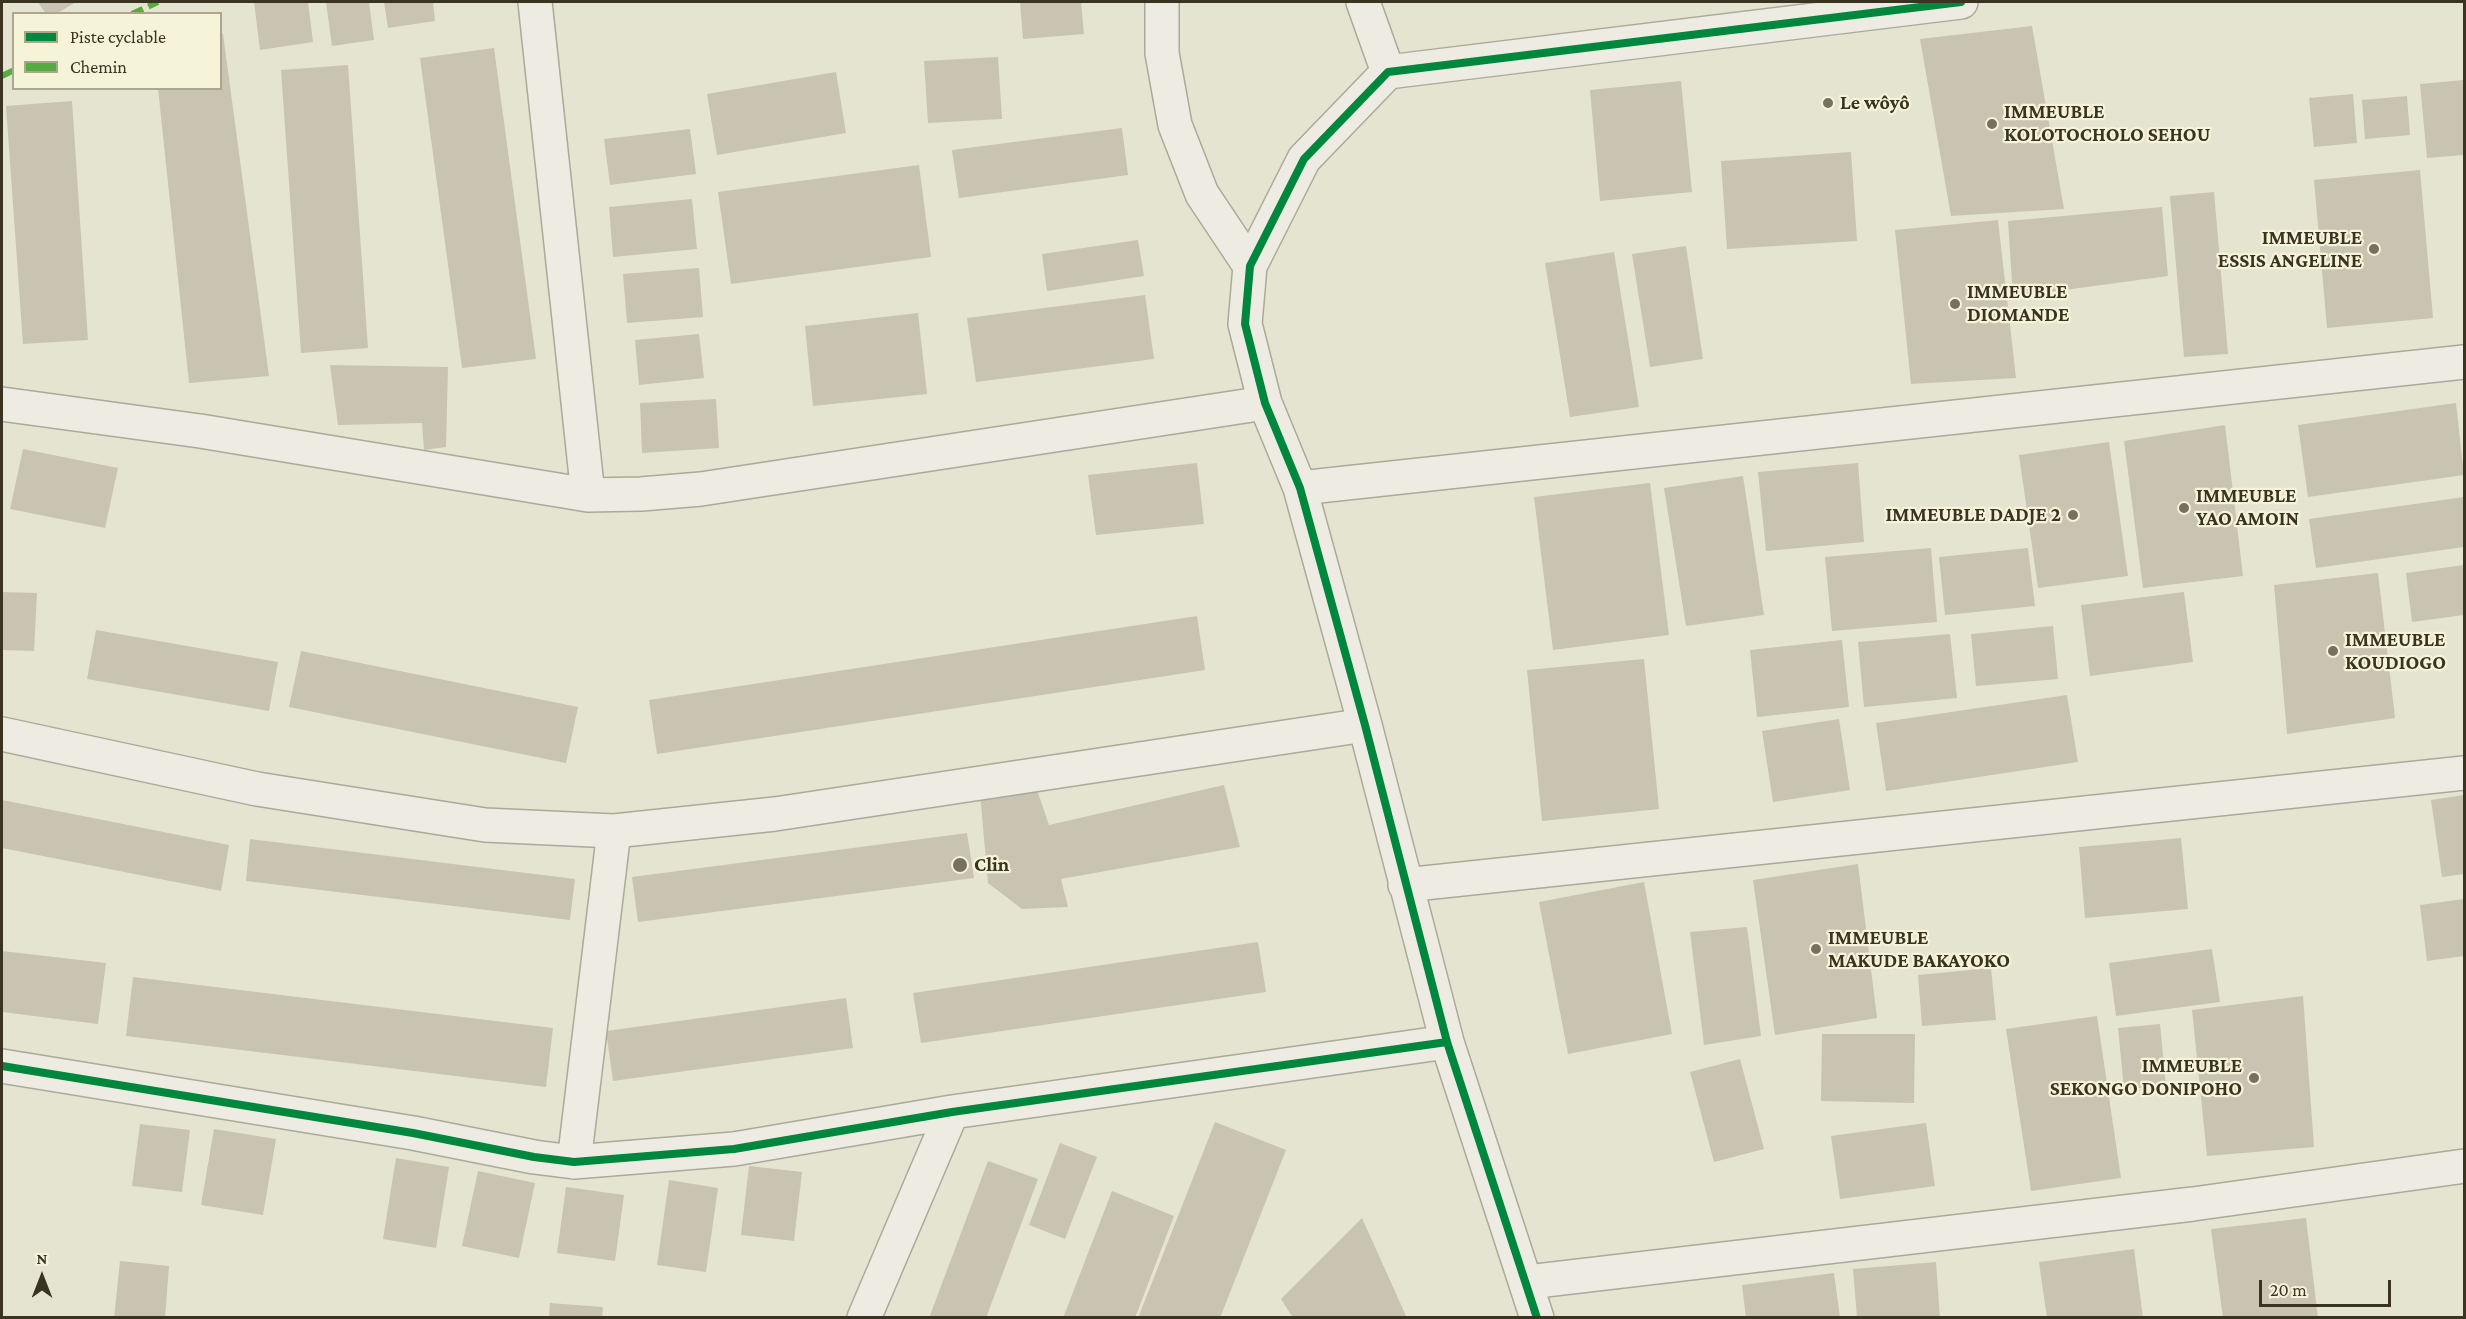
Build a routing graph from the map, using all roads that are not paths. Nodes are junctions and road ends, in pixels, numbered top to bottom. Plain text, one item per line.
1 (535, 2) edge
2 (1162, 2) edge
3 (1363, 2) edge
4 (1960, 2) edge
5 (1388, 72) junction
6 (1250, 266) junction
7 (2464, 362) edge
8 (1265, 403) junction
9 (2, 404) edge
10 (1299, 488) junction
11 (588, 495) junction
12 (1365, 725) junction
13 (2, 734) edge
14 (2464, 773) edge
15 (614, 831) junction
16 (1405, 885) junction
17 (1447, 1042) junction
18 (2, 1066) edge
19 (952, 1112) junction
20 (574, 1162) junction
21 (2464, 1166) edge
22 (1527, 1282) junction
23 (864, 1317) edge
24 (1538, 1317) edge

1 - 11 street
2 - 6 street
3 - 5 street
4 - 5 street
5 - 6 street
6 - 8 street
7 - 10 street
8 - 10 street
8 - 11 street
9 - 11 street
10 - 12 street
12 - 15 street
12 - 16 street
13 - 15 street
14 - 16 street
15 - 20 street
16 - 17 street
17 - 19 street
17 - 22 street
18 - 20 street
19 - 20 street
19 - 23 street
21 - 22 street
22 - 24 street

